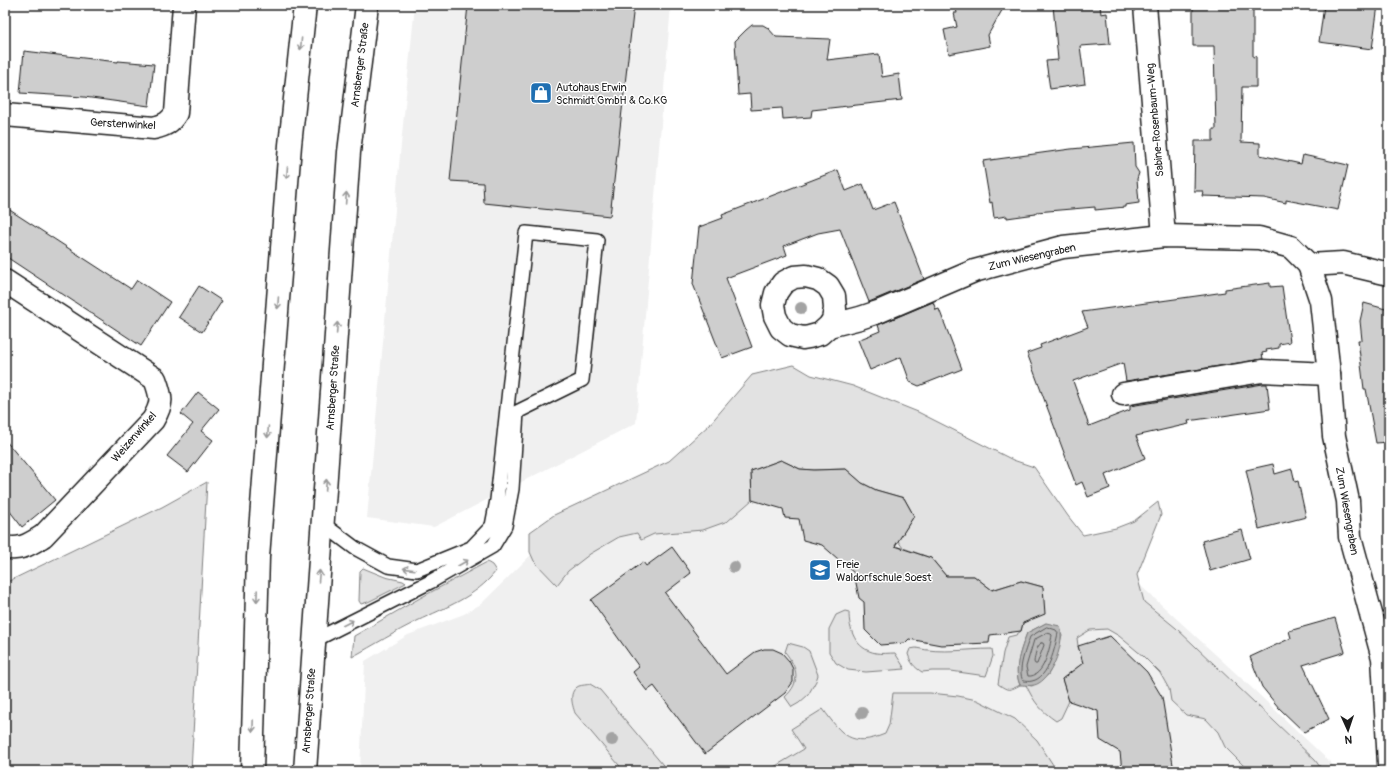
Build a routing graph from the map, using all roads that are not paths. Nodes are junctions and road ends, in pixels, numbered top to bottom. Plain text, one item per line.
1 (184, 5) edge
2 (305, 5) edge
3 (367, 5) edge
4 (1145, 5) edge
5 (5, 115) edge
6 (1164, 236) junction
7 (1309, 265) junction
8 (1389, 274) edge
9 (5, 281) edge
10 (829, 326) dead end
11 (1329, 374) junction
12 (1122, 394) dead end
13 (323, 524) junction
14 (5, 547) edge
15 (313, 641) junction
16 (1389, 764) edge
17 (252, 771) edge
18 (305, 771) edge

1 - 5 street, Gerstenwinkel
2 -> 17 street
13 -> 3 street, Arnsberger Straße
4 - 6 street, Sabine-Rosenbaum-Weg
6 - 7 street, Zum Wiesengraben
6 - 10 street, Zum Wiesengraben
7 - 8 street
7 - 11 street, Zum Wiesengraben
9 - 14 street, Weizenwinkel
11 - 12 street
11 - 16 street, Zum Wiesengraben
15 -> 13 street, Arnsberger Straße
15 -> 13 lane
15 - 18 street, Arnsberger Straße

